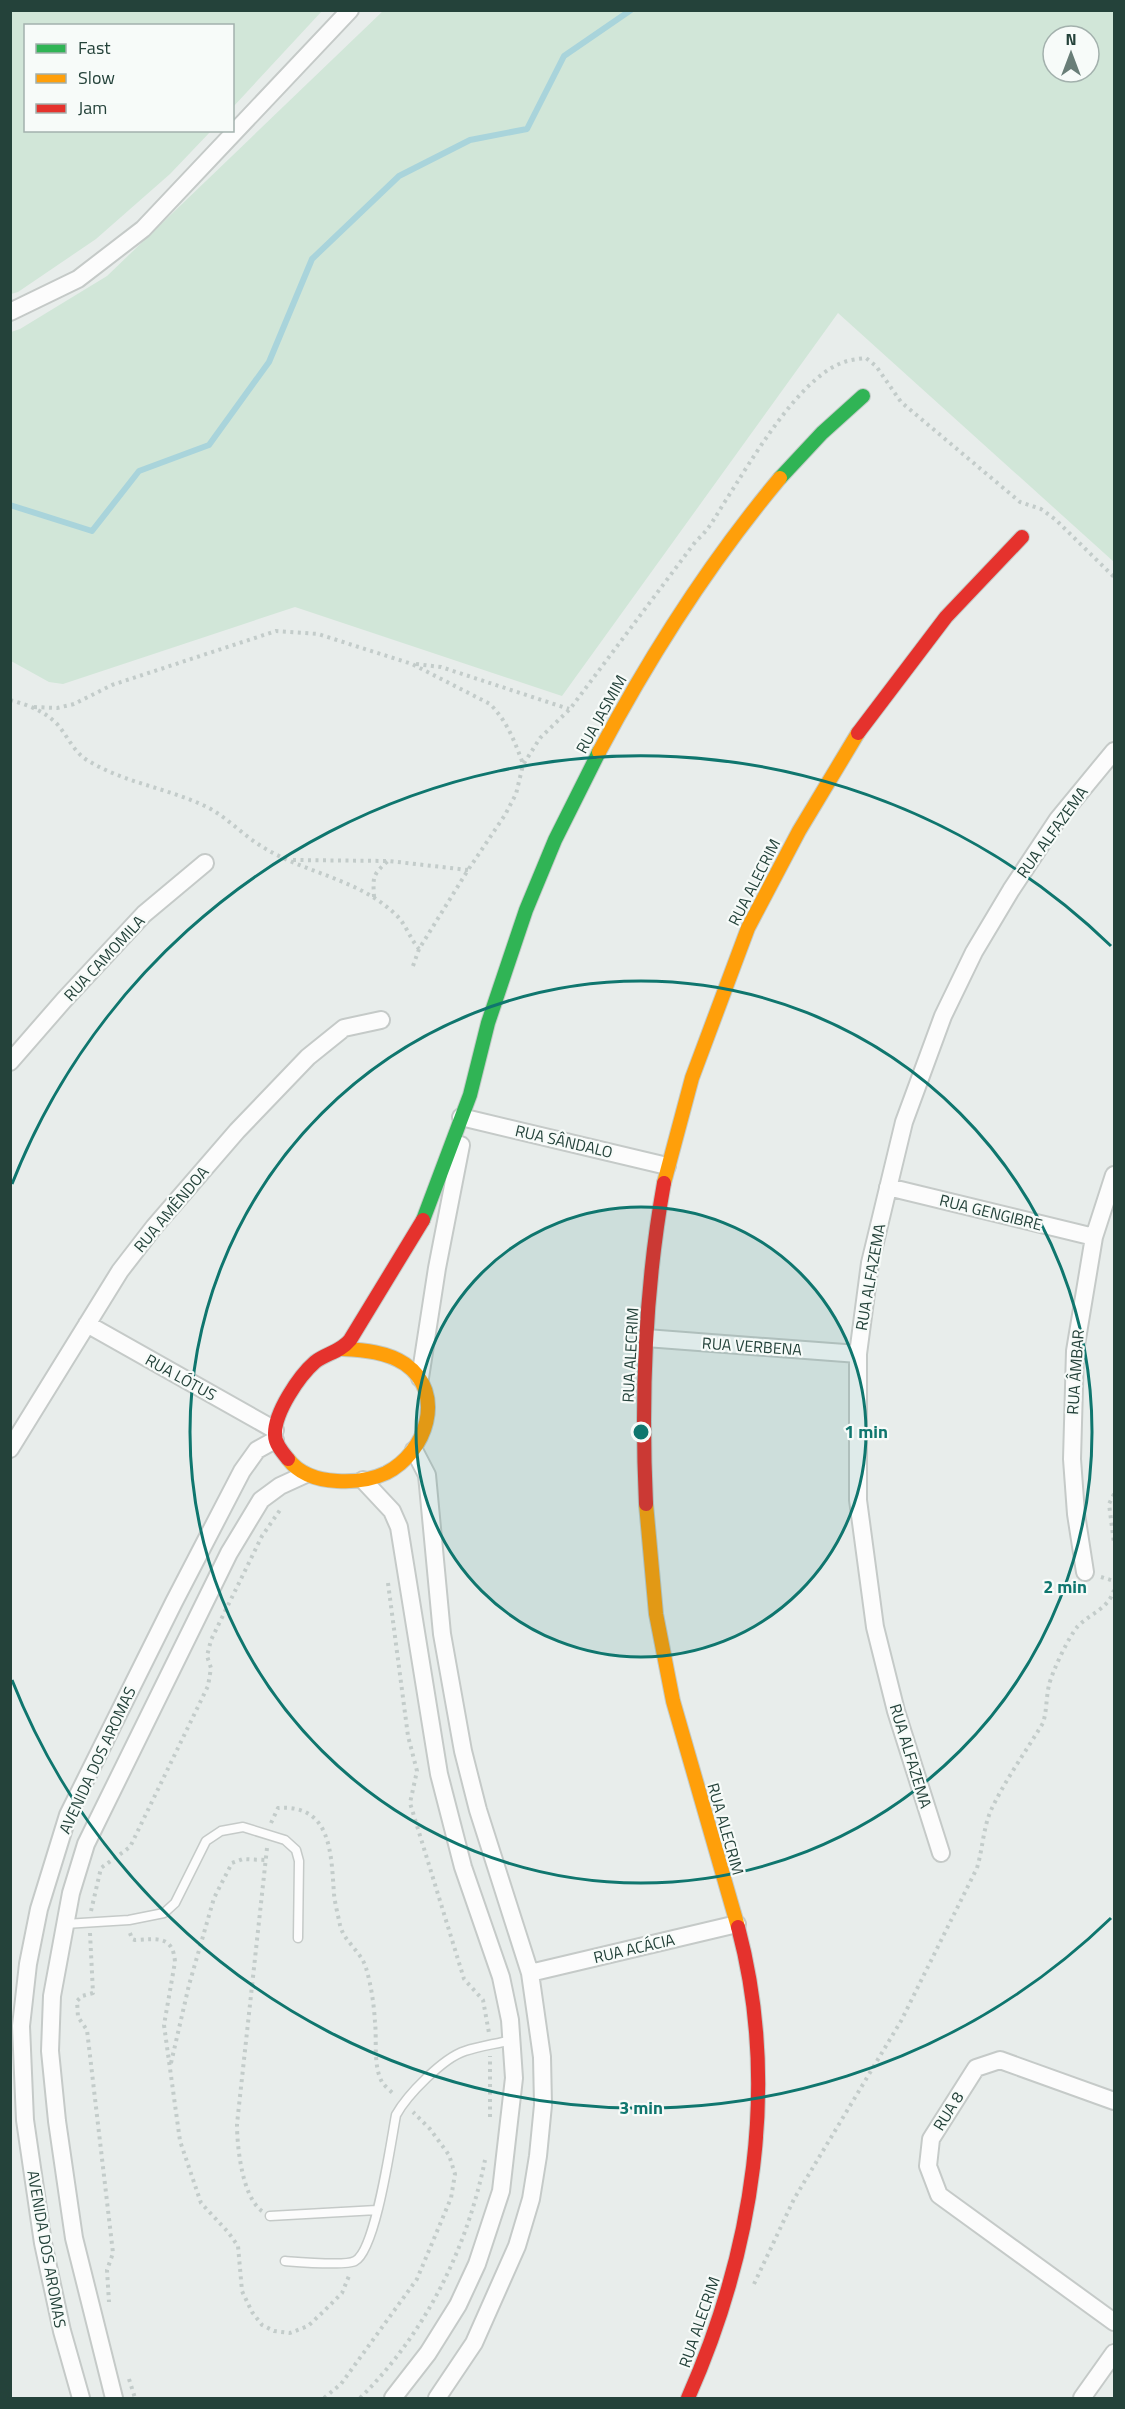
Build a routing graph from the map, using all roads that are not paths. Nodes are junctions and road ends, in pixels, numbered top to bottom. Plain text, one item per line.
1 (350, 10) edge
2 (10, 312) edge
3 (863, 396) dead end
4 (1022, 537) dead end
5 (1114, 751) edge
6 (205, 863) dead end
7 (381, 1020) dead end
8 (10, 1062) edge
9 (465, 1113) junction
10 (667, 1166) junction
11 (1114, 1175) edge
12 (888, 1187) junction
13 (1094, 1237) junction
14 (87, 1324) junction
15 (646, 1338) junction
16 (343, 1349) junction
17 (858, 1354) junction
18 (420, 1378) junction
19 (275, 1435) junction
20 (10, 1449) edge
21 (414, 1450) junction
22 (304, 1475) junction
23 (363, 1480) junction
24 (1085, 1572) dead end
25 (941, 1853) dead end
26 (65, 1924) junction
27 (737, 1924) junction
28 (298, 1938) dead end
29 (530, 1973) junction
30 (511, 2040) junction
31 (1114, 2101) edge
32 (18, 2120) edge
33 (377, 2210) junction
34 (270, 2216) road end
35 (285, 2261) dead end
36 (1114, 2322) edge
37 (1114, 2353) edge
38 (81, 2398) edge
39 (114, 2398) edge
40 (393, 2398) edge
41 (437, 2398) edge
42 (688, 2398) edge
43 (1082, 2398) edge

1 - 2 street
3 - 9 street, RUA JASMIM
4 - 10 street, RUA ALECRIM
5 - 12 street, RUA ALFAZEMA
6 - 8 street, RUA CAMOMILA
7 - 14 street, RUA AMÊNDOA
9 - 10 street, RUA SÂNDALO
9 - 16 street, RUA JASMIM
9 - 18 street
10 - 15 street, RUA ALECRIM
11 - 13 street, RUA ÂMBAR
12 - 13 street, RUA GENGIBRE
12 - 17 street, RUA ALFAZEMA
13 - 24 street, RUA ÂMBAR
14 - 19 street, RUA LÓTUS
14 - 20 street, RUA AMÊNDOA
15 - 17 street, RUA VERBENA
15 - 27 street, RUA ALECRIM
16 - 18 street
16 - 19 street
17 - 25 street, RUA ALFAZEMA
18 - 21 street
19 - 22 street
19 - 32 street, AVENIDA DOS AROMAS
21 - 23 street
21 - 29 street
22 - 23 street
22 - 26 street, AVENIDA DOS AROMAS
23 - 30 street
26 - 28 lane
26 - 39 street, AVENIDA DOS AROMAS
27 - 29 street, RUA ACÁCIA
27 - 42 street, RUA ALECRIM
29 - 41 street
30 - 33 lane
30 - 40 street
31 - 36 street, RUA 8
32 - 38 street, AVENIDA DOS AROMAS
33 - 34 lane
33 - 35 lane
37 - 43 street

